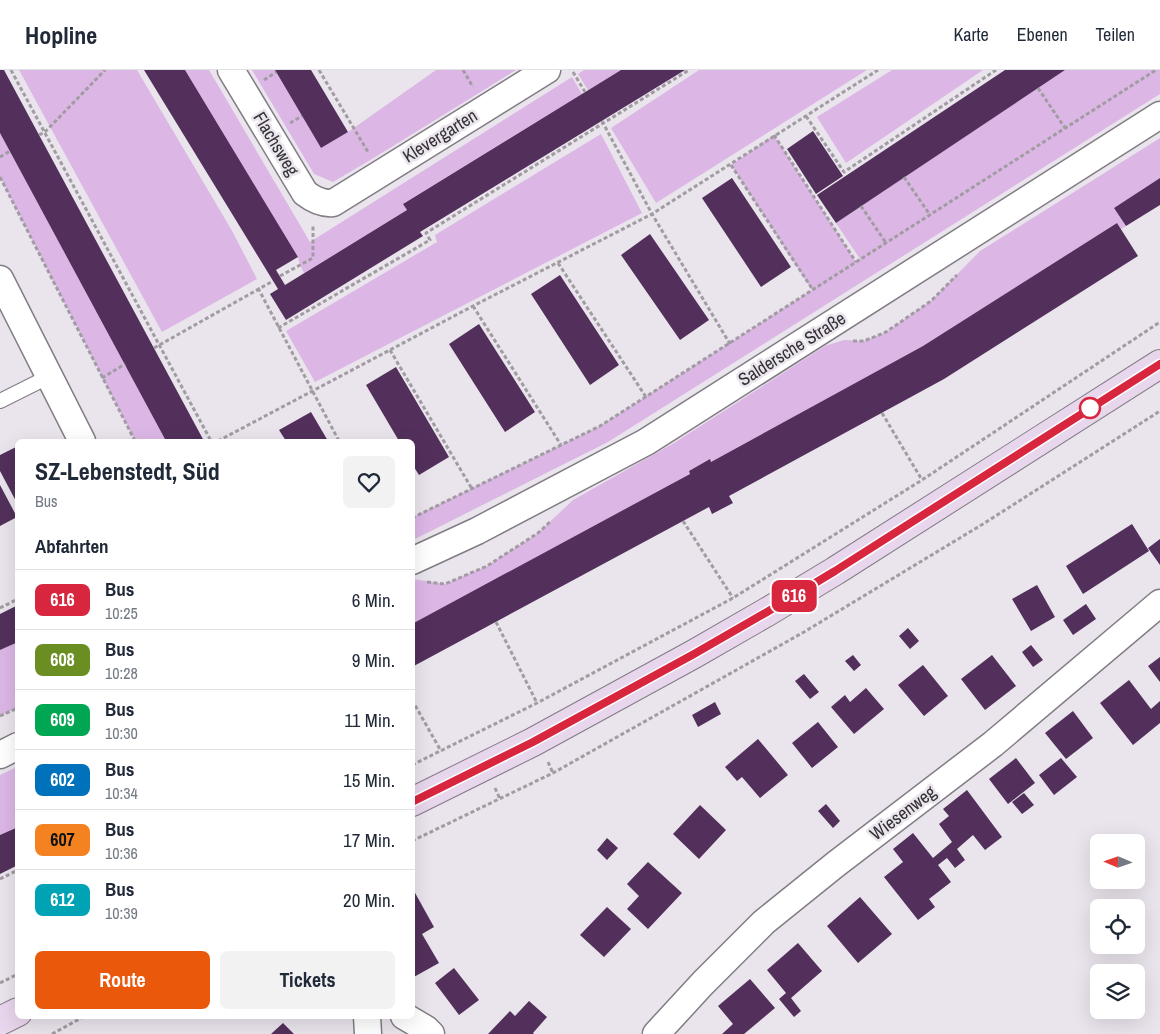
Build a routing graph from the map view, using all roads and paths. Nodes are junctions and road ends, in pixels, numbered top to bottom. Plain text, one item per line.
1 (11, 70) edge
2 (105, 70) edge
3 (231, 70) edge
4 (319, 70) edge
5 (462, 70) edge
6 (547, 70) edge
7 (689, 70) edge
8 (878, 70) edge
9 (996, 70) edge
10 (1156, 70) edge
11 (276, 72) dead end
12 (573, 72) dead end
13 (259, 83) dead end
14 (1038, 88) dead end
15 (585, 92) dead end
16 (478, 94) dead end
17 (1160, 115) edge
18 (302, 116) dead end
19 (806, 116) junction
20 (602, 123) junction
21 (285, 126) dead end
22 (1065, 128) junction
23 (45, 132) junction
24 (39, 135) dead end
25 (774, 136) junction
26 (10, 151) dead end
27 (0, 157) edge
28 (372, 159) dead end
29 (731, 165) junction
30 (0, 177) edge
31 (904, 177) dead end
32 (333, 203) joint
33 (861, 206) dead end
34 (652, 214) junction
35 (930, 215) junction
36 (313, 221) dead end
37 (886, 243) junction
38 (856, 262) junction
39 (558, 263) junction
40 (280, 276) dead end
41 (0, 279) edge
42 (272, 281) dead end
43 (258, 288) junction
44 (812, 290) junction
45 (473, 306) junction
46 (1160, 322) edge
47 (278, 328) junction
48 (730, 344) junction
49 (160, 345) junction
50 (154, 348) dead end
51 (390, 350) junction
52 (124, 364) dead end
53 (1160, 364) edge
54 (50, 376) junction
55 (102, 378) junction
56 (312, 392) junction
57 (646, 397) junction
58 (0, 401) edge
59 (1160, 411) edge
60 (882, 413) dead end
61 (81, 439) edge
62 (134, 439) edge
63 (210, 439) edge
64 (222, 439) edge
65 (338, 439) edge
66 (561, 445) junction
67 (922, 480) junction
68 (472, 489) junction
69 (415, 517) edge
70 (683, 521) dead end
71 (415, 560) edge
72 (733, 598) junction
73 (15, 600) edge
74 (1160, 603) edge
75 (0, 608) edge
76 (496, 622) dead end
77 (537, 702) junction
78 (415, 705) edge
79 (15, 709) edge
80 (0, 716) edge
81 (15, 748) edge
82 (440, 751) junction
83 (0, 755) edge
84 (548, 760) dead end
85 (415, 764) edge
86 (553, 773) junction
87 (495, 788) dead end
88 (500, 799) junction
89 (415, 801) edge
90 (415, 840) edge
91 (15, 872) edge
92 (0, 879) edge
93 (15, 976) edge
94 (0, 983) edge
95 (15, 1014) edge
96 (80, 1019) edge
97 (367, 1019) edge
98 (409, 1019) edge
99 (0, 1021) edge
100 (52, 1034) edge
101 (368, 1034) edge
102 (431, 1034) edge
103 (656, 1034) edge

1 - 23 path
2 - 23 path
3 - 32 street, Flachsweg
4 - 28 path
5 - 16 path
6 - 32 street, Klevergarten
7 - 20 path
8 - 19 path
9 - 19 path
10 - 22 path
11 - 13 path
12 - 15 path
14 - 22 path
17 - 71 street, Saldersche Straße
18 - 21 path
19 - 25 path
20 - 34 path
20 - 47 path
22 - 35 path
23 - 24 path
23 - 49 path
25 - 29 path
25 - 38 path
26 - 27 path
29 - 34 path
29 - 44 path
30 - 55 path
31 - 35 path
33 - 37 path
34 - 39 path
34 - 48 path
35 - 37 path
36 - 40 path
37 - 38 path
38 - 44 path
39 - 45 path
39 - 57 path
41 - 54 street
42 - 43 path
43 - 47 path
43 - 49 path
44 - 48 path
45 - 51 path
45 - 66 path
46 - 67 path
47 - 56 path
48 - 57 path
49 - 50 path
49 - 63 path
51 - 56 path
51 - 68 path
52 - 55 path
53 - 89 street
54 - 58 lane
54 - 61 street
55 - 62 path
56 - 64 path
56 - 65 path
57 - 66 path
59 - 86 path
60 - 67 path
66 - 68 path
67 - 72 path
68 - 69 path
70 - 72 path
72 - 77 path
73 - 75 path
74 - 103 street, Wiesenweg
76 - 77 path
77 - 82 path
78 - 82 path
79 - 80 path
81 - 83 street
82 - 85 path
84 - 86 path
86 - 88 path
87 - 88 path
88 - 90 path
91 - 92 path
93 - 94 path
95 - 99 street
96 - 100 path
97 - 101 street
98 - 102 street

